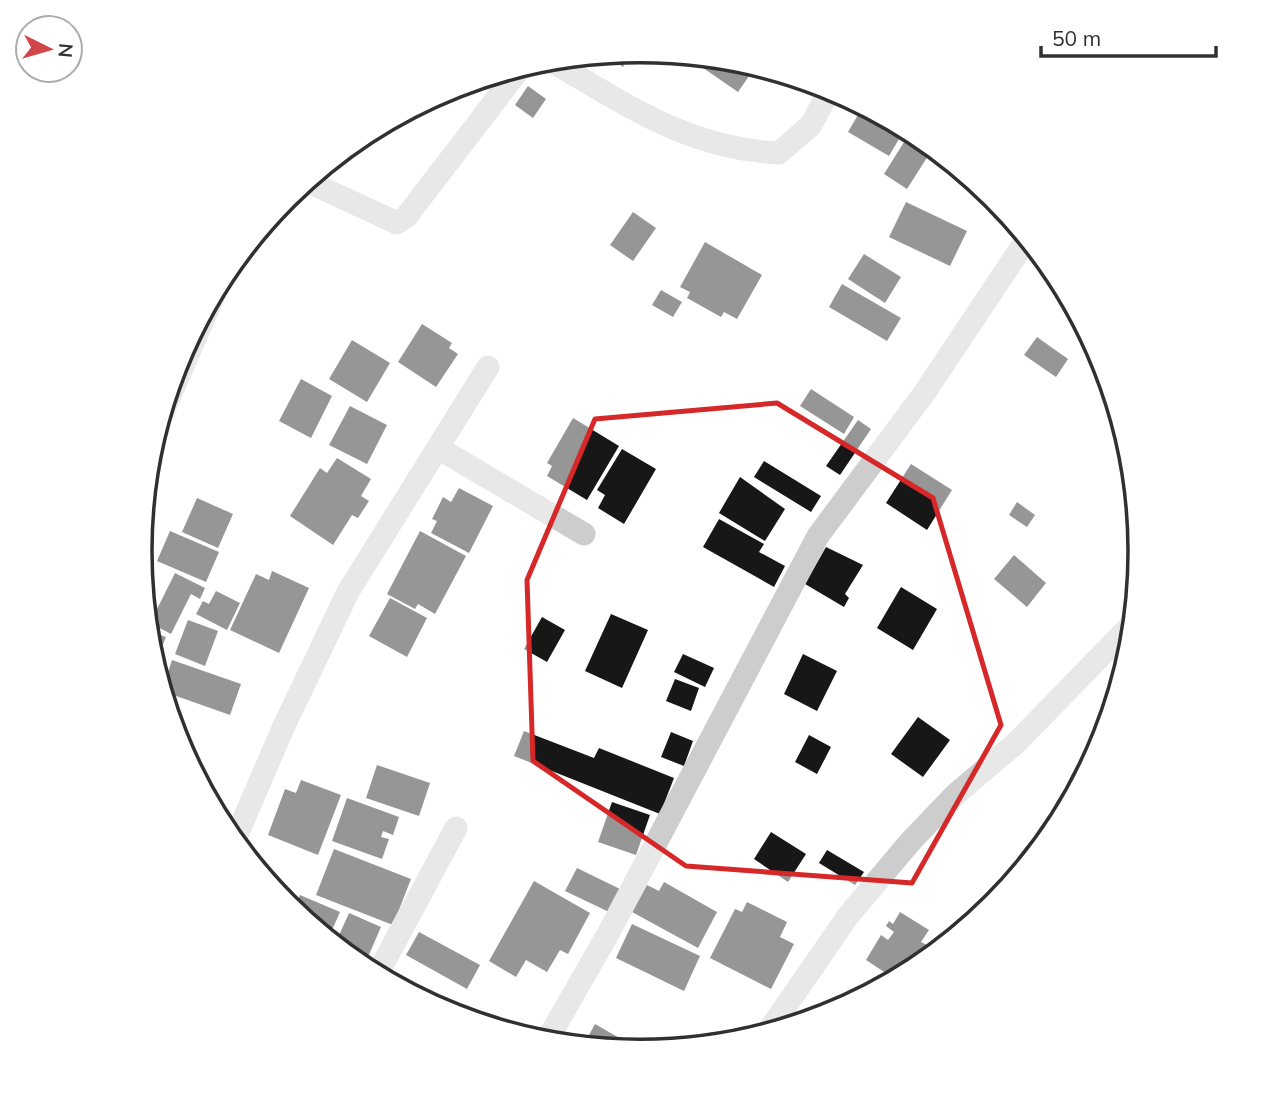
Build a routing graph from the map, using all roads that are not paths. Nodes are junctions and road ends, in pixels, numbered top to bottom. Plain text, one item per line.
1 (564, 69) edge
2 (510, 81) edge
3 (824, 99) edge
4 (316, 186) edge
5 (1021, 247) edge
6 (488, 368) dead end
7 (438, 448) junction
8 (584, 534) dead end
9 (1119, 637) edge
10 (456, 828) dead end
11 (239, 830) edge
12 (382, 966) edge
13 (777, 1019) edge
14 (552, 1031) edge

1 - 3 street
2 - 4 street
5 - 14 street
6 - 7 street
7 - 8 street
7 - 11 street
9 - 13 street
10 - 12 street

